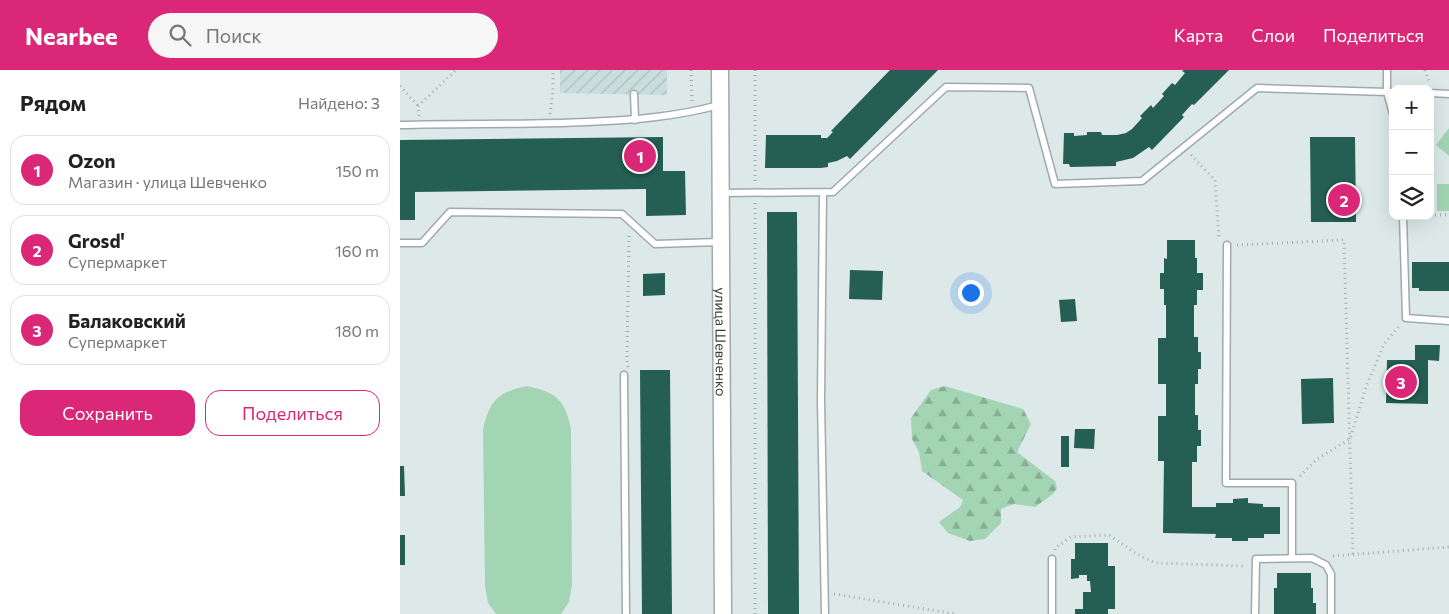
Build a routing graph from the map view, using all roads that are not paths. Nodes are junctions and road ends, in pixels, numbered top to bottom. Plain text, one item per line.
1 (720, 70) edge
2 (1387, 70) edge
3 (1389, 85) edge
4 (1389, 92) edge
5 (1434, 93) edge
6 (634, 94) dead end
7 (1449, 94) edge
8 (720, 104) junction
9 (636, 120) junction
10 (400, 124) edge
11 (823, 192) junction
12 (720, 193) junction
13 (1403, 220) edge
14 (721, 242) junction
15 (400, 243) edge
16 (1227, 245) road end
17 (1449, 320) edge
18 (624, 375) road end
19 (1292, 558) junction
20 (1052, 559) road end
21 (626, 614) edge
22 (723, 614) edge
23 (825, 614) edge
24 (1052, 614) edge
25 (1256, 614) edge
26 (1331, 614) edge

1 - 8 street, улица Шевченко
2 - 3 lane
4 - 11 lane
5 - 7 lane
6 - 9 lane
8 - 9 lane
8 - 12 street, улица Шевченко
9 - 10 lane
11 - 12 lane
11 - 23 lane
12 - 14 street, улица Шевченко
13 - 17 lane
14 - 15 lane
14 - 22 street, улица Шевченко
16 - 19 lane
18 - 21 lane
19 - 25 lane
19 - 26 lane
20 - 24 lane

